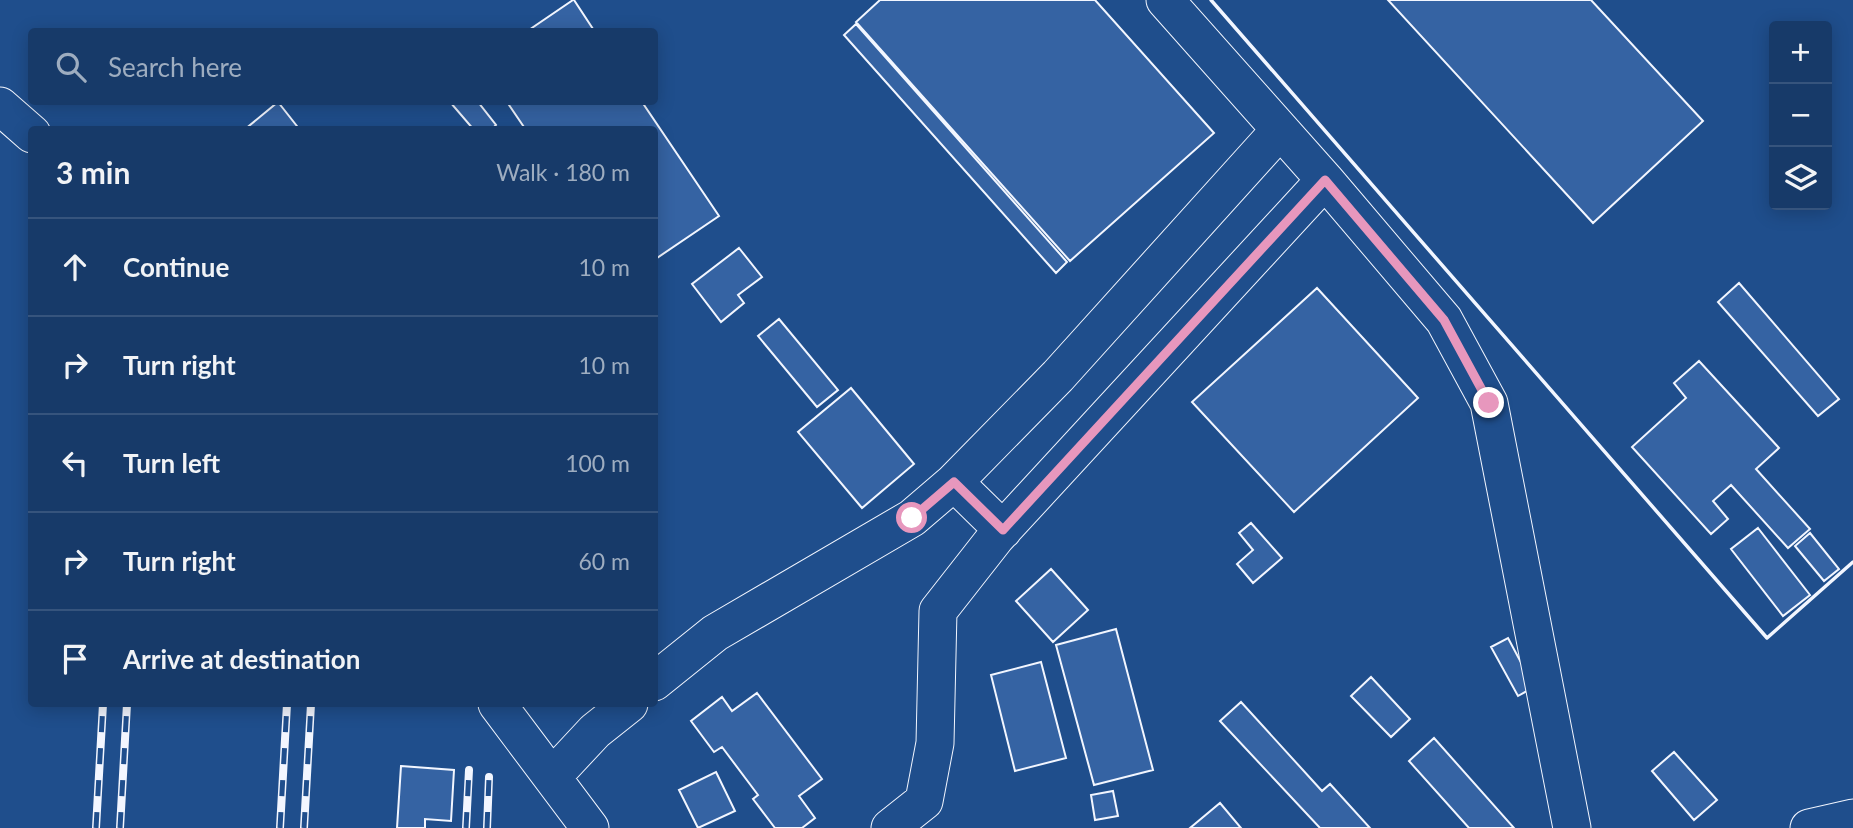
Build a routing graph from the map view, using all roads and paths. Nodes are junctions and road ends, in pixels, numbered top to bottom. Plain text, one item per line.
1 (1165, 0) edge
2 (0, 106) edge
3 (28, 130) edge
4 (1280, 130) junction
5 (1325, 180) junction
6 (954, 482) junction
7 (1003, 530) junction
8 (658, 679) edge
9 (499, 707) edge
10 (625, 707) edge
11 (552, 777) junction
12 (1853, 818) edge
13 (590, 828) edge
14 (890, 828) edge
15 (1572, 828) edge
16 (1809, 828) edge

1 - 4 lane
2 - 3 lane
4 - 5 lane
4 - 6 lane
5 - 7 lane
5 - 15 lane
6 - 7 lane
6 - 8 lane
7 - 14 lane
9 - 11 lane
10 - 11 lane
11 - 13 lane
12 - 16 lane

